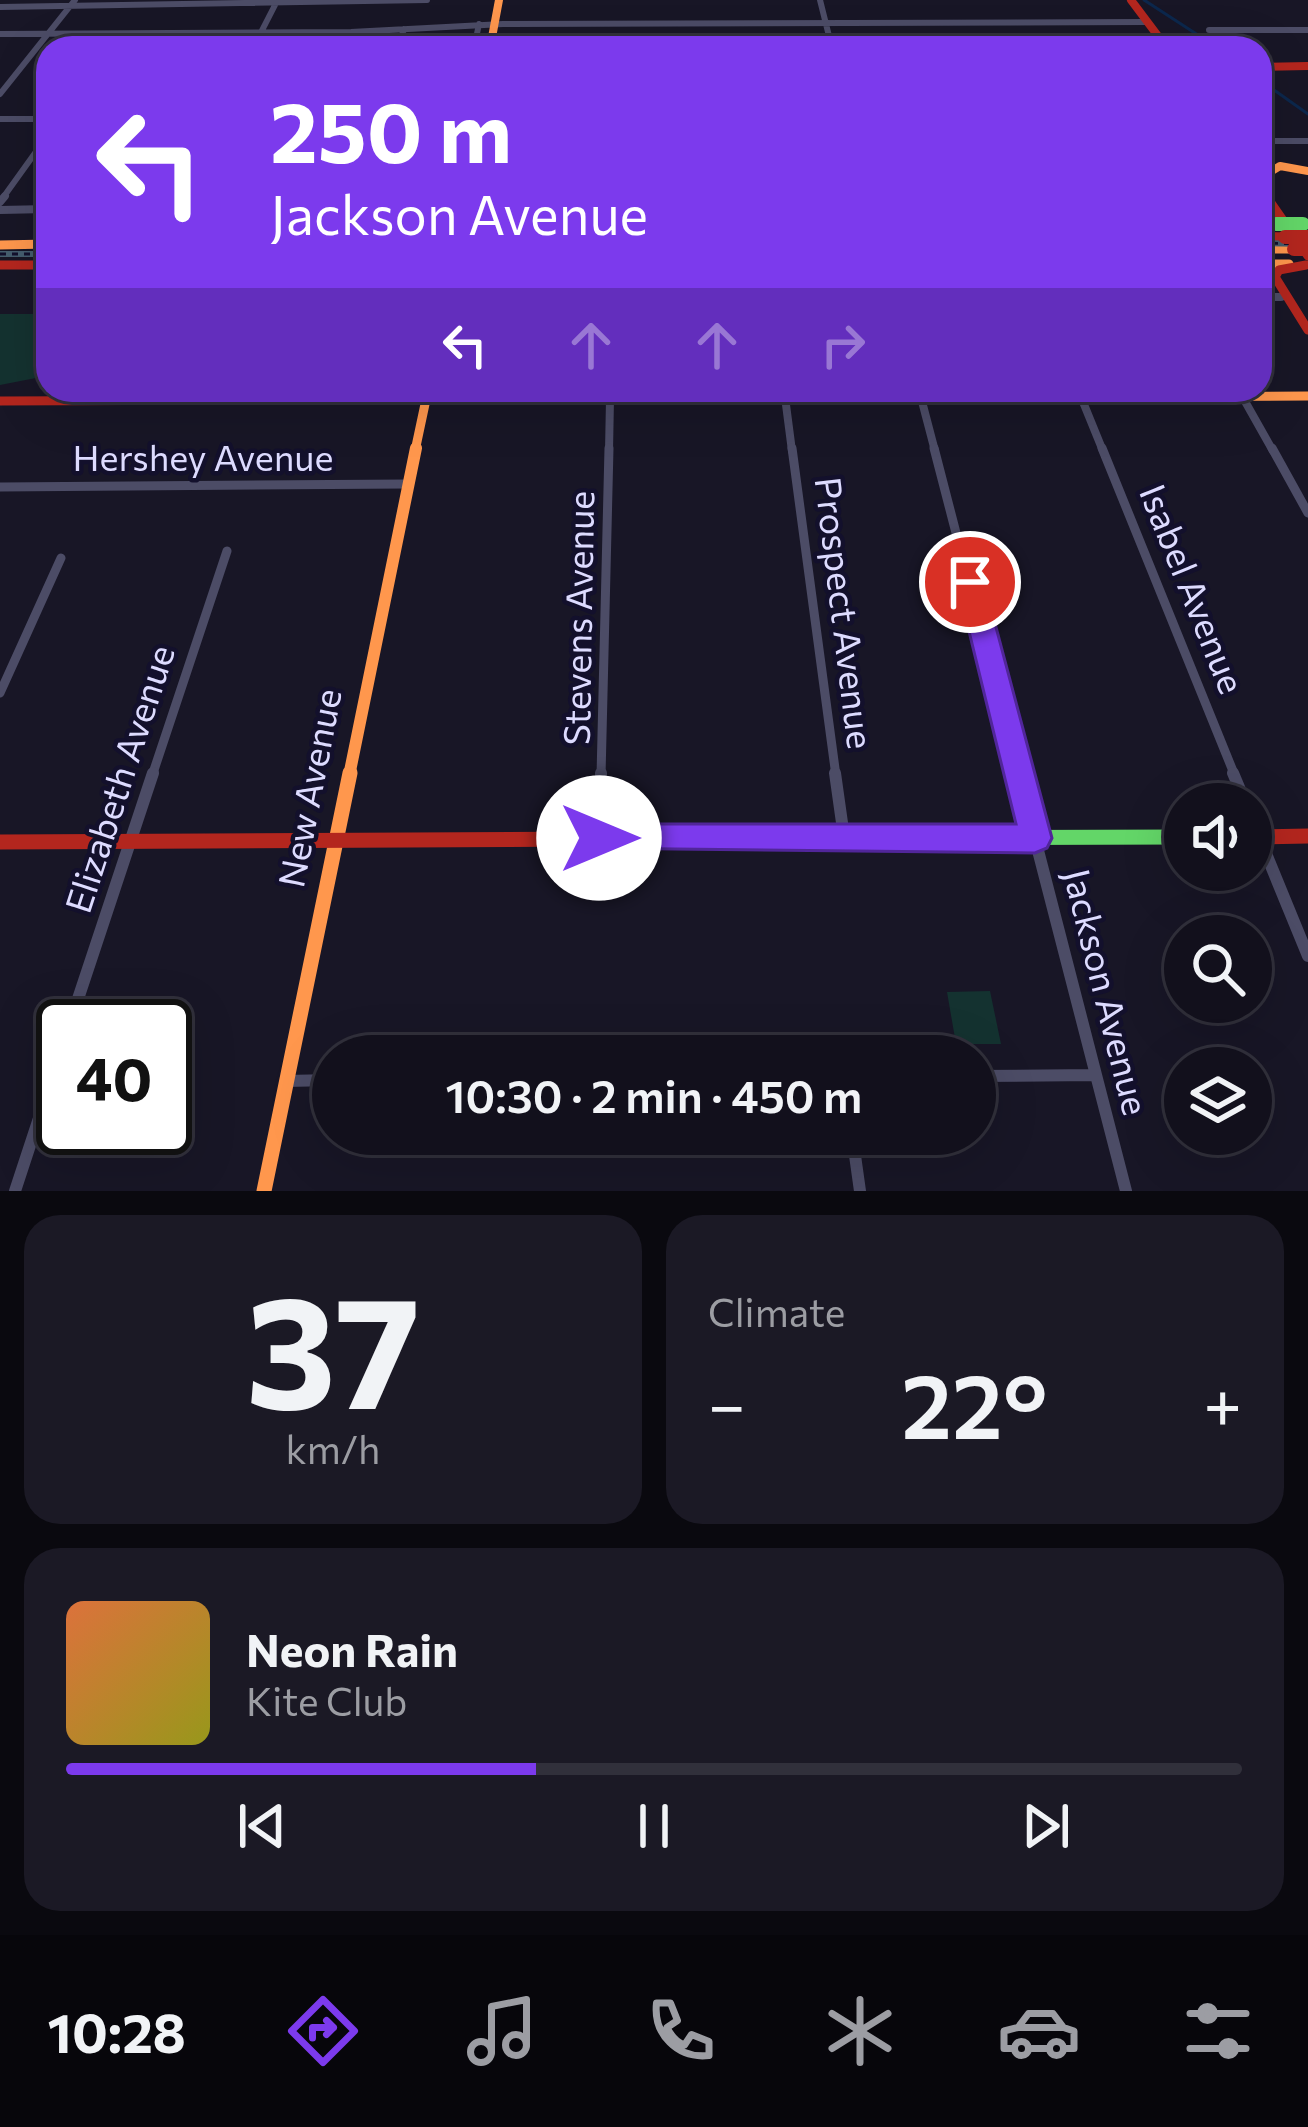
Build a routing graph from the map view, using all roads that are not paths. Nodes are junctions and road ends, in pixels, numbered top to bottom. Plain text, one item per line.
1 (427, 0) edge
2 (499, 0) edge
3 (820, 0) edge
4 (1131, 0) edge
5 (72, 3) edge
6 (277, 3) edge
7 (0, 7) edge
8 (1147, 22) junction
9 (826, 23) junction
10 (487, 24) junction
11 (404, 29) junction
12 (1209, 30) dead end
13 (1308, 30) edge
14 (333, 32) junction
15 (119, 33) junction
16 (190, 33) junction
17 (261, 33) junction
18 (0, 34) edge
19 (48, 34) junction
20 (117, 36) edge
21 (188, 36) edge
22 (259, 36) edge
23 (331, 36) edge
24 (402, 36) edge
25 (480, 36) edge
26 (488, 36) edge
27 (829, 36) edge
28 (1158, 36) edge
29 (36, 49) edge
30 (1272, 67) edge
31 (1308, 67) edge
32 (0, 94) edge
33 (0, 119) edge
34 (36, 119) edge
35 (1272, 141) edge
36 (1308, 141) edge
37 (36, 153) edge
38 (1272, 160) edge
39 (1308, 169) edge
40 (1272, 171) edge
41 (1272, 200) edge
42 (0, 206) edge
43 (36, 208) edge
44 (1294, 241) edge
45 (0, 254) edge
46 (36, 254) edge
47 (1272, 282) edge
48 (1272, 297) edge
49 (1281, 297) junction
50 (1308, 333) edge
51 (1272, 396) edge
52 (1308, 396) edge
53 (36, 400) edge
54 (0, 401) edge
55 (422, 402) edge
56 (610, 402) edge
57 (786, 402) edge
58 (922, 402) edge
59 (1083, 402) edge
60 (1245, 402) edge
61 (406, 484) junction
62 (0, 487) edge
63 (1308, 513) edge
64 (227, 551) dead end
65 (61, 558) dead end
66 (0, 693) edge
67 (1237, 783) edge
68 (1308, 836) edge
69 (1164, 837) edge
70 (1272, 837) edge
71 (599, 838) junction
72 (844, 838) junction
73 (1035, 838) junction
74 (332, 841) junction
75 (0, 842) edge
76 (128, 842) junction
77 (1272, 875) edge
78 (1308, 956) edge
79 (78, 999) edge
80 (1096, 1075) junction
81 (996, 1076) edge
82 (312, 1080) edge
83 (286, 1081) junction
84 (36, 1128) edge
85 (855, 1155) edge
86 (15, 1191) edge
87 (263, 1191) edge
88 (860, 1191) edge
89 (1126, 1191) edge

1 - 6 street
2 - 10 main road
3 - 9 street
4 - 8 main road
5 - 6 street
5 - 7 street
5 - 19 street
6 - 17 street
8 - 9 street
8 - 28 main road
9 - 10 street
9 - 27 street
10 - 11 street
10 - 25 street
10 - 26 main road
11 - 14 street
11 - 24 street
12 - 13 street
14 - 17 street
14 - 23 street
15 - 16 street
15 - 19 street
15 - 20 street
16 - 17 street
16 - 21 street
17 - 22 street
18 - 19 street
29 - 32 street
30 - 31 main road
33 - 34 street
35 - 36 street
37 - 42 street
38 - 39 main road
39 - 40 main road
41 - 44 main road
42 - 43 street
44 - 50 main road
45 - 46 main road
47 - 49 main road
48 - 49 street
49 - 50 main road
51 - 52 main road
53 - 54 main road
55 - 61 main road, New Avenue
56 - 71 street, Stevens Avenue
57 - 72 street, Prospect Avenue
58 - 73 street, Jackson Avenue
59 - 67 street, Isabel Avenue
60 - 63 street
61 - 62 street, Hershey Avenue
61 - 74 main road, New Avenue
64 - 76 street, Elizabeth Avenue
65 - 66 street
68 - 70 main road
69 - 73 main road
71 - 72 main road
71 - 74 main road
72 - 73 main road
73 - 80 street, Jackson Avenue
74 - 76 main road
74 - 83 main road, New Avenue
75 - 76 main road
76 - 79 street, Elizabeth Avenue
77 - 78 street
80 - 81 street
80 - 89 street, Jackson Avenue
82 - 83 street
83 - 87 main road, New Avenue
84 - 86 street
85 - 88 street

